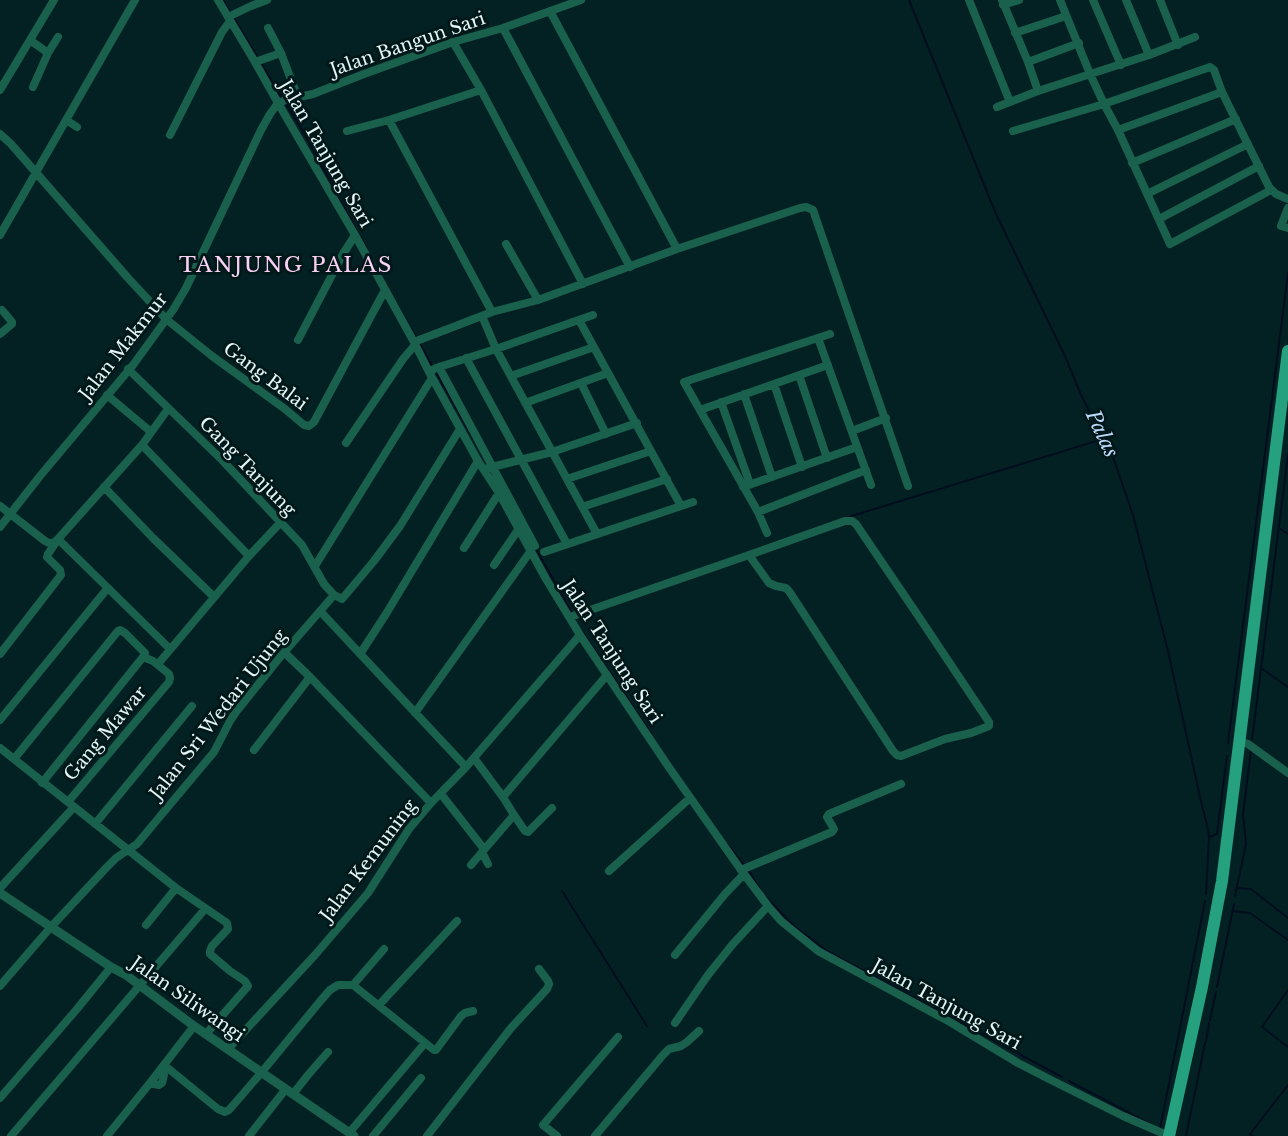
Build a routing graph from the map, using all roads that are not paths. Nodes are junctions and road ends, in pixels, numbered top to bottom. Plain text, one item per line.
1 (54, 0) edge
2 (135, 0) edge
3 (218, 0) edge
4 (267, 0) edge
5 (580, 0) edge
6 (969, 0) edge
7 (1019, 0) edge
8 (1060, 0) edge
9 (1093, 0) edge
10 (1126, 0) edge
11 (1160, 0) edge
12 (1002, 2) edge
13 (549, 11) junction
14 (1066, 16) junction
15 (229, 19) junction
16 (268, 28) dead end
17 (502, 28) junction
18 (1015, 33) junction
19 (58, 37) dead end
20 (1195, 37) dead end
21 (30, 40) junction
22 (453, 42) junction
23 (1078, 43) junction
24 (1178, 45) junction
25 (48, 53) junction
26 (281, 53) junction
27 (1149, 56) junction
28 (258, 61) junction
29 (1028, 62) junction
30 (1121, 65) junction
31 (1090, 74) junction
32 (33, 87) dead end
33 (0, 90) edge
34 (481, 90) junction
35 (1038, 91) junction
36 (1222, 92) junction
37 (297, 98) junction
38 (282, 101) junction
39 (1010, 102) junction
40 (1104, 104) junction
41 (997, 107) dead end
42 (1236, 119) junction
43 (66, 120) junction
44 (389, 120) junction
45 (77, 127) dead end
46 (1118, 130) junction
47 (347, 131) dead end
48 (1013, 131) dead end
49 (0, 134) edge
50 (170, 135) dead end
51 (1248, 144) junction
52 (1132, 163) junction
53 (1259, 166) junction
54 (36, 173) junction
55 (1271, 190) junction
56 (1147, 194) junction
57 (1288, 199) edge
58 (1288, 208) edge
59 (1159, 219) junction
60 (1288, 228) edge
61 (355, 235) junction
62 (0, 236) edge
63 (506, 244) dead end
64 (677, 249) junction
65 (630, 267) junction
66 (583, 284) junction
67 (385, 290) junction
68 (538, 300) junction
69 (3, 310) dead end
70 (492, 312) junction
71 (592, 315) dead end
72 (482, 316) junction
73 (166, 319) junction
74 (579, 320) junction
75 (0, 334) edge
76 (830, 334) dead end
77 (818, 338) junction
78 (298, 340) dead end
79 (415, 343) junction
80 (594, 347) junction
81 (496, 349) junction
82 (1288, 351) edge
83 (466, 358) junction
84 (828, 364) junction
85 (128, 369) junction
86 (433, 371) junction
87 (609, 373) junction
88 (799, 375) junction
89 (511, 376) junction
90 (581, 383) junction
91 (774, 384) junction
92 (744, 394) junction
93 (107, 395) junction
94 (721, 402) junction
95 (525, 403) junction
96 (168, 409) junction
97 (700, 410) junction
98 (886, 418) junction
99 (637, 423) junction
100 (460, 429) junction
101 (852, 431) junction
102 (151, 432) junction
103 (606, 434) junction
104 (346, 443) dead end
105 (142, 445) junction
106 (857, 447) junction
107 (651, 451) junction
108 (552, 452) junction
109 (827, 458) junction
110 (522, 459) junction
111 (478, 461) junction
112 (802, 467) junction
113 (488, 468) junction
114 (866, 470) junction
115 (772, 477) junction
116 (667, 478) junction
117 (567, 479) junction
118 (871, 485) dead end
119 (747, 486) junction
120 (908, 486) dead end
121 (104, 487) junction
122 (499, 493) junction
123 (693, 502) dead end
124 (0, 506) edge
125 (681, 506) junction
126 (582, 507) junction
127 (758, 512) junction
128 (10, 514) junction
129 (280, 523) junction
130 (0, 527) edge
131 (522, 532) junction
132 (768, 533) dead end
133 (597, 534) junction
134 (58, 540) junction
135 (567, 544) junction
136 (464, 548) dead end
137 (532, 549) junction
138 (544, 552) dead end
139 (749, 555) junction
140 (249, 556) junction
141 (495, 564) dead end
142 (315, 566) junction
143 (107, 589) junction
144 (334, 595) junction
145 (214, 597) junction
146 (320, 611) junction
147 (572, 616) junction
148 (580, 635) junction
149 (170, 649) junction
150 (285, 652) junction
151 (0, 654) edge
152 (360, 654) junction
153 (143, 657) junction
154 (158, 664) junction
155 (607, 675) junction
156 (310, 677) junction
157 (192, 706) dead end
158 (416, 712) junction
159 (0, 720) edge
160 (1239, 741) junction
161 (0, 748) edge
162 (254, 750) dead end
163 (474, 758) junction
164 (14, 759) junction
165 (466, 767) junction
166 (1288, 772) edge
167 (42, 783) junction
168 (902, 784) dead end
169 (441, 794) junction
170 (503, 797) junction
171 (690, 798) junction
172 (431, 803) junction
173 (71, 805) junction
174 (552, 808) dead end
175 (514, 815) junction
176 (94, 824) junction
177 (128, 850) junction
178 (483, 850) junction
179 (488, 864) dead end
180 (471, 865) dead end
181 (609, 871) dead end
182 (742, 872) junction
183 (0, 888) edge
184 (176, 888) junction
185 (0, 893) edge
186 (768, 906) junction
187 (205, 909) junction
188 (457, 921) dead end
189 (146, 925) dead end
190 (50, 928) junction
191 (384, 949) dead end
192 (675, 955) dead end
193 (111, 967) junction
194 (539, 969) dead end
195 (141, 985) junction
196 (353, 985) junction
197 (0, 986) edge
198 (379, 1005) junction
199 (473, 1011) dead end
200 (675, 1023) dead end
201 (194, 1026) junction
202 (699, 1031) dead end
203 (206, 1034) junction
204 (618, 1037) dead end
205 (425, 1043) junction
206 (228, 1049) junction
207 (328, 1052) dead end
208 (163, 1067) junction
209 (261, 1073) junction
210 (421, 1078) dead end
211 (289, 1092) junction
212 (0, 1098) edge
213 (351, 1134) edge
214 (11, 1136) edge
215 (107, 1136) edge
216 (249, 1136) edge
217 (373, 1136) edge
218 (427, 1136) edge
219 (557, 1136) edge
220 (595, 1136) edge
221 (1169, 1136) edge

1 - 21 street
2 - 43 street
3 - 15 street, Jalan Tanjung Sari
4 - 15 street
5 - 13 street, Jalan Bangun Sari
6 - 39 street
7 - 12 street
8 - 14 street
9 - 30 street
10 - 27 street
11 - 24 street
12 - 18 street
13 - 17 street, Jalan Bangun Sari
13 - 64 street
14 - 18 street
14 - 23 street
15 - 28 street, Jalan Tanjung Sari
15 - 50 street
16 - 26 street
17 - 22 street, Jalan Bangun Sari
17 - 65 street
18 - 29 street
19 - 25 street
20 - 24 street
21 - 25 street
21 - 33 street
22 - 34 street
22 - 37 street, Jalan Bangun Sari
23 - 29 street
23 - 31 street
24 - 27 street
25 - 32 street
26 - 28 street
26 - 37 street
27 - 30 street
28 - 38 street, Jalan Tanjung Sari
29 - 35 street
30 - 31 street
31 - 35 street
31 - 40 street
34 - 44 street
34 - 66 street
35 - 39 street
36 - 40 street
36 - 42 street
36 - 46 street
37 - 38 street, Jalan Bangun Sari
38 - 61 street, Jalan Tanjung Sari
38 - 73 street, Jalan Makmur
39 - 41 street
40 - 46 street
40 - 48 street
42 - 51 street
42 - 52 street
43 - 45 street
43 - 54 street
44 - 47 street
44 - 70 street
46 - 52 street
49 - 54 street
51 - 53 street
51 - 56 street
52 - 56 street
53 - 55 street
53 - 59 street
54 - 62 street
54 - 73 street
55 - 57 street
55 - 59 street
56 - 59 street
58 - 60 street
61 - 67 street, Jalan Tanjung Sari
61 - 78 street
63 - 68 street
64 - 65 street
64 - 98 street
65 - 66 street
66 - 68 street
67 - 73 street, Gang Balai
67 - 79 street, Jalan Tanjung Sari
68 - 70 street
69 - 75 street
70 - 72 street
71 - 74 street
72 - 79 street
72 - 81 street
73 - 85 street, Jalan Makmur
74 - 80 street
74 - 81 street
76 - 77 street
77 - 84 street
77 - 97 street
79 - 86 street, Jalan Tanjung Sari
79 - 104 street
80 - 87 street
80 - 89 street
81 - 83 street
81 - 89 street
82 - 160 main road
83 - 86 street
83 - 110 street
84 - 88 street
84 - 101 street
85 - 93 street, Jalan Makmur
85 - 96 street, Gang Tanjung
86 - 100 street, Jalan Tanjung Sari
86 - 113 street
86 - 142 street
87 - 90 street
87 - 99 street
88 - 91 street
88 - 109 street
89 - 95 street
90 - 95 street
90 - 103 street
91 - 92 street
91 - 112 street
92 - 94 street
92 - 115 street
93 - 102 street
93 - 128 street, Jalan Makmur
94 - 97 street
94 - 119 street
95 - 108 street
96 - 102 street
96 - 129 street, Gang Tanjung
97 - 119 street
98 - 101 street
98 - 120 street
99 - 103 street
99 - 107 street
100 - 111 street, Jalan Tanjung Sari
100 - 144 street
101 - 106 street
102 - 105 street
103 - 108 street
105 - 121 street
105 - 140 street
106 - 109 street
106 - 114 street
107 - 116 street
107 - 117 street
108 - 110 street
108 - 117 street
109 - 112 street
110 - 113 street
110 - 135 street
111 - 113 street, Jalan Tanjung Sari
111 - 152 street
112 - 115 street
113 - 122 street, Jalan Tanjung Sari
113 - 131 street
114 - 118 street
114 - 127 street
115 - 119 street
116 - 125 street
116 - 126 street
117 - 126 street
119 - 127 street
121 - 134 street
121 - 145 street
122 - 131 street, Jalan Tanjung Sari
122 - 136 street
123 - 125 street
124 - 128 street
125 - 133 street
126 - 133 street
127 - 132 street
128 - 130 street, Jalan Makmur
128 - 134 street
129 - 140 street
129 - 142 street, Gang Tanjung
131 - 137 street, Jalan Tanjung Sari
131 - 141 street
133 - 135 street
134 - 143 street
134 - 151 street
135 - 138 street
137 - 147 street, Jalan Tanjung Sari
137 - 158 street
139 - 139 street
139 - 147 street
140 - 145 street
142 - 144 street, Gang Tanjung
143 - 149 street
143 - 159 street
144 - 146 street, Jalan Sri Wedari Ujung
145 - 149 street
146 - 150 street, Jalan Sri Wedari Ujung
146 - 152 street
147 - 148 street, Jalan Tanjung Sari
148 - 155 street, Jalan Tanjung Sari
148 - 163 street, Jalan Kemuning
149 - 154 street
150 - 156 street
150 - 177 street, Jalan Sri Wedari Ujung
152 - 158 street
153 - 154 street
153 - 164 street
153 - 167 street
154 - 173 street, Gang Mawar
155 - 170 street
155 - 171 street, Jalan Tanjung Sari
156 - 162 street
156 - 172 street
157 - 176 street
158 - 165 street
160 - 166 street
160 - 221 main road
161 - 164 street
163 - 165 street, Jalan Kemuning
163 - 170 street
164 - 167 street
165 - 169 street, Jalan Kemuning
167 - 173 street
168 - 182 street
169 - 172 street, Jalan Kemuning
169 - 178 street
170 - 175 street
171 - 181 street
171 - 182 street, Jalan Tanjung Sari
172 - 206 street, Jalan Kemuning
173 - 176 street
173 - 183 street, Gang Mawar
174 - 175 street
175 - 178 street
176 - 177 street
177 - 184 street
177 - 190 street, Jalan Sri Wedari Ujung
178 - 179 street
178 - 180 street
182 - 186 street, Jalan Tanjung Sari
182 - 192 street
184 - 187 street
184 - 189 street
185 - 190 street, Jalan Siliwangi
186 - 200 street
186 - 221 street, Jalan Tanjung Sari
187 - 195 street
187 - 203 street
188 - 198 street
190 - 193 street, Jalan Siliwangi
190 - 197 street, Jalan Sri Wedari Ujung
191 - 196 street
193 - 195 street, Jalan Siliwangi
193 - 212 street
194 - 218 street
195 - 201 street, Jalan Siliwangi
195 - 214 street
196 - 198 street
196 - 209 street
198 - 205 street
199 - 205 street
201 - 203 street, Jalan Siliwangi
201 - 208 street
202 - 220 street
203 - 206 street, Jalan Siliwangi
204 - 219 street
205 - 213 street
206 - 209 street, Jalan Siliwangi
207 - 211 street
208 - 209 street
208 - 215 street
209 - 211 street, Jalan Siliwangi
210 - 217 street
211 - 213 street, Jalan Siliwangi
211 - 216 street

